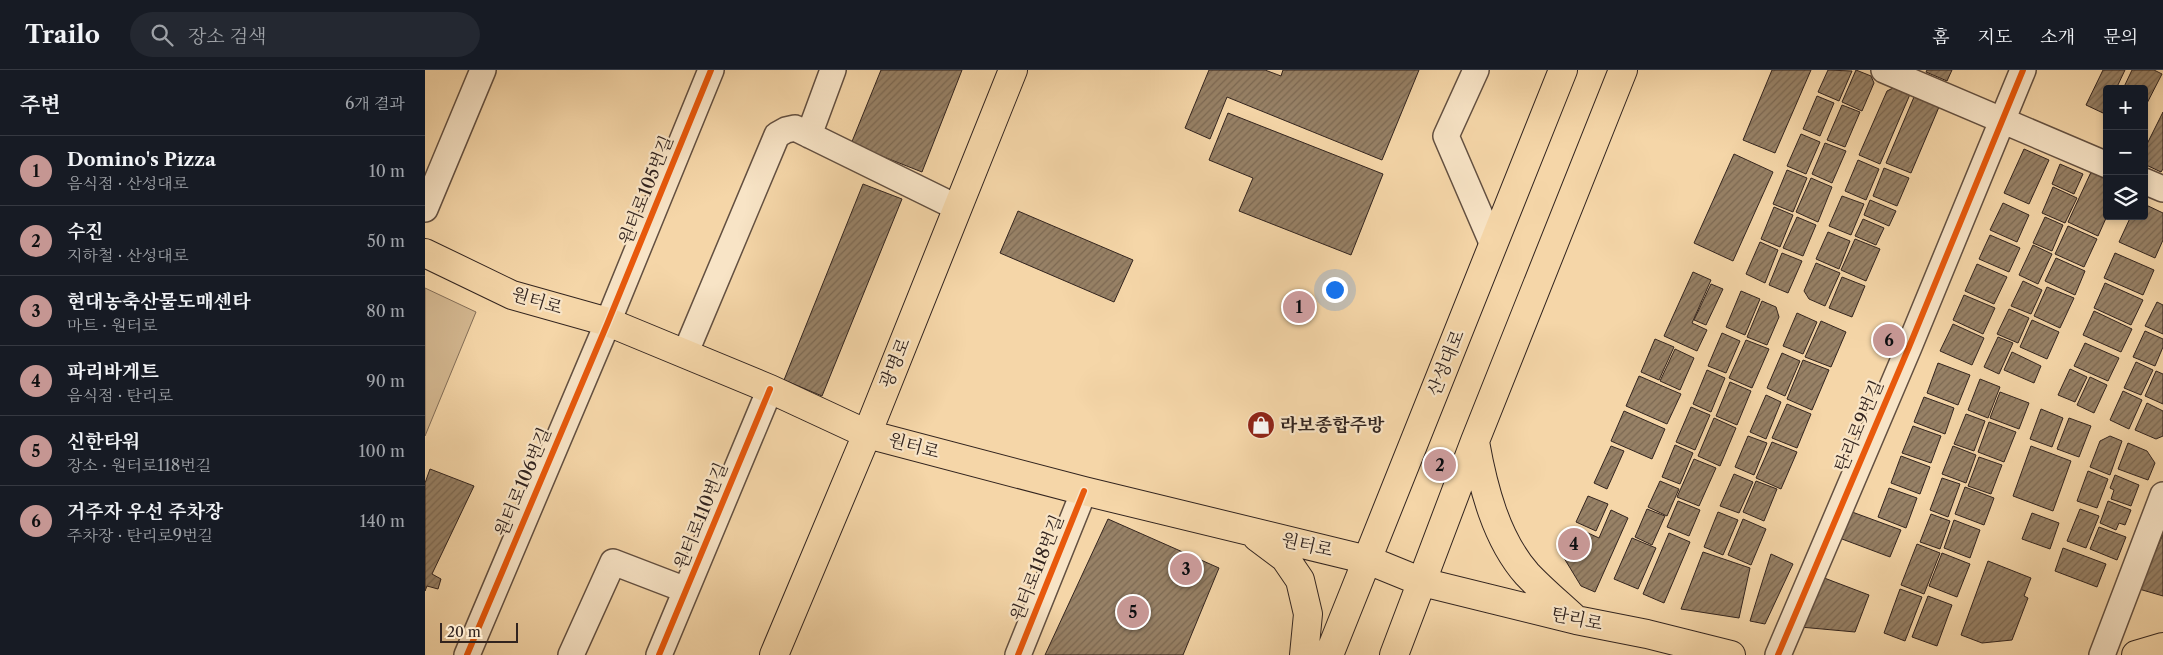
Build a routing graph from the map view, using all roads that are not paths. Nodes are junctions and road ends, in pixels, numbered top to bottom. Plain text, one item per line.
1 (483, 70) edge
2 (711, 70) edge
3 (833, 70) edge
4 (1013, 70) edge
5 (1476, 70) edge
6 (1563, 70) edge
7 (1623, 70) edge
8 (1884, 70) edge
9 (2023, 70) edge
10 (2001, 122) junction
11 (809, 135) junction
12 (2103, 163) edge
13 (2148, 182) edge
14 (2163, 188) edge
15 (958, 208) junction
16 (425, 209) edge
17 (1493, 245) junction
18 (425, 253) edge
19 (608, 322) junction
20 (685, 354) junction
21 (770, 389) junction
22 (867, 434) junction
23 (1475, 441) junction
24 (1084, 491) junction
25 (2163, 494) edge
26 (1250, 532) junction
27 (1368, 560) junction
28 (1422, 582) junction
29 (687, 590) junction
30 (1576, 620) junction
31 (2163, 648) edge
32 (467, 655) edge
33 (571, 655) edge
34 (659, 655) edge
35 (774, 655) edge
36 (1018, 655) edge
37 (1304, 655) edge
38 (1329, 655) edge
39 (1394, 655) edge
40 (1731, 655) edge
41 (1778, 655) edge
42 (2101, 655) edge
43 (2136, 655) edge

1 - 16 street
2 - 19 street, 원터로105번길
3 - 11 street
4 - 15 main road, 광명로
5 - 17 street
6 - 17 main road, 산성대로
7 - 23 main road
8 - 10 street
9 - 10 street, 탄리로9번길
10 - 12 street
10 - 41 street, 탄리로9번길
11 - 15 street
11 - 20 street
13 - 14 street
15 - 22 main road, 광명로
17 - 27 main road, 산성대로
18 - 19 main road, 원터로
19 - 20 main road, 원터로
19 - 32 street, 원터로106번길
20 - 21 main road, 원터로
21 - 22 main road, 원터로
21 - 29 street, 원터로110번길
22 - 24 main road, 원터로
22 - 35 main road, 광명로
23 - 28 main road
23 - 30 main road
24 - 26 main road, 원터로
24 - 36 street, 원터로118번길
25 - 42 street
26 - 27 main road, 원터로
26 - 37 main road
27 - 28 main road, 원터로
27 - 38 main road, 산성대로
28 - 30 main road, 탄리로
28 - 39 main road
29 - 33 street
29 - 34 street, 원터로110번길
30 - 40 main road, 탄리로
31 - 43 main road

